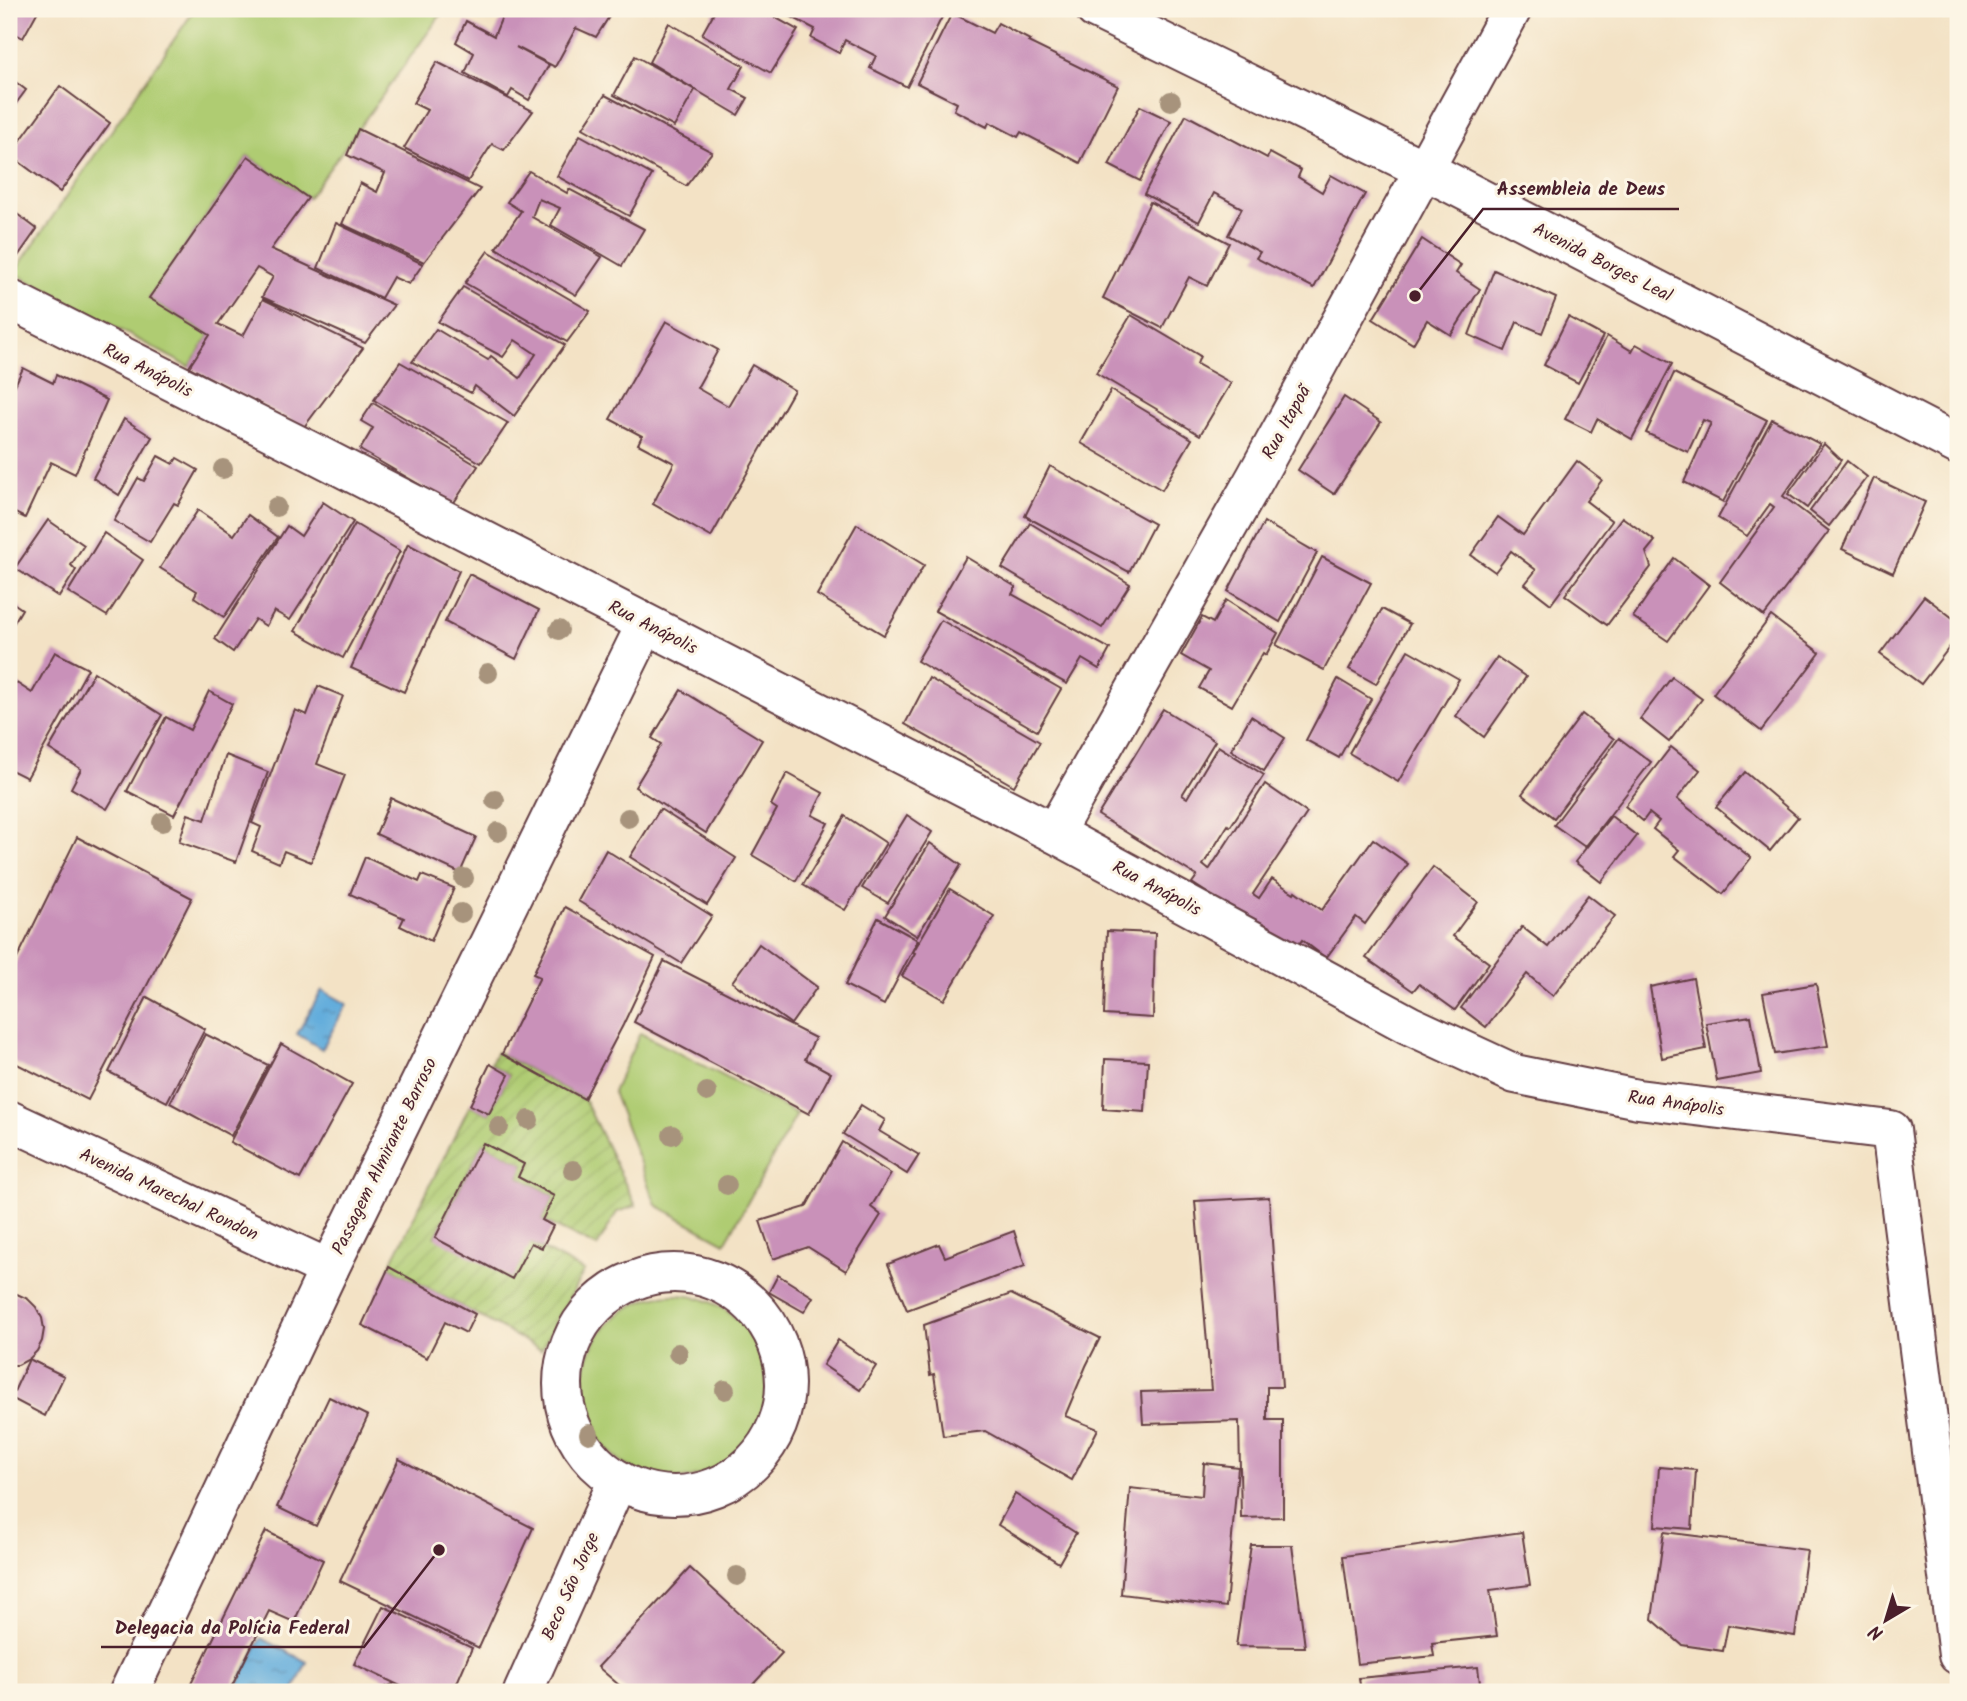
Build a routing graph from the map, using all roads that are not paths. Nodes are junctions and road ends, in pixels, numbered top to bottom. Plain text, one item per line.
1 (1095, 9) edge
2 (1512, 9) edge
3 (1425, 170) junction
4 (9, 299) edge
5 (1958, 446) edge
6 (646, 624) junction
7 (1054, 833) junction
8 (9, 1120) edge
9 (329, 1269) junction
10 (618, 1480) junction
11 (1957, 1640) edge
12 (128, 1692) edge
13 (523, 1692) edge

1 - 3 street, Avenida Borges Leal
2 - 3 street, Rua Itapoã
3 - 5 street, Avenida Borges Leal
3 - 7 street, Rua Itapoã
4 - 6 street, Rua Anápolis
6 - 7 street, Rua Anápolis
6 - 9 street, Passagem Almirante Barroso
7 - 11 street, Rua Anápolis
8 - 9 street, Avenida Marechal Rondon
9 - 12 street, Passagem Almirante Barroso
10 - 10 street
10 - 13 street, Beco São Jorge

